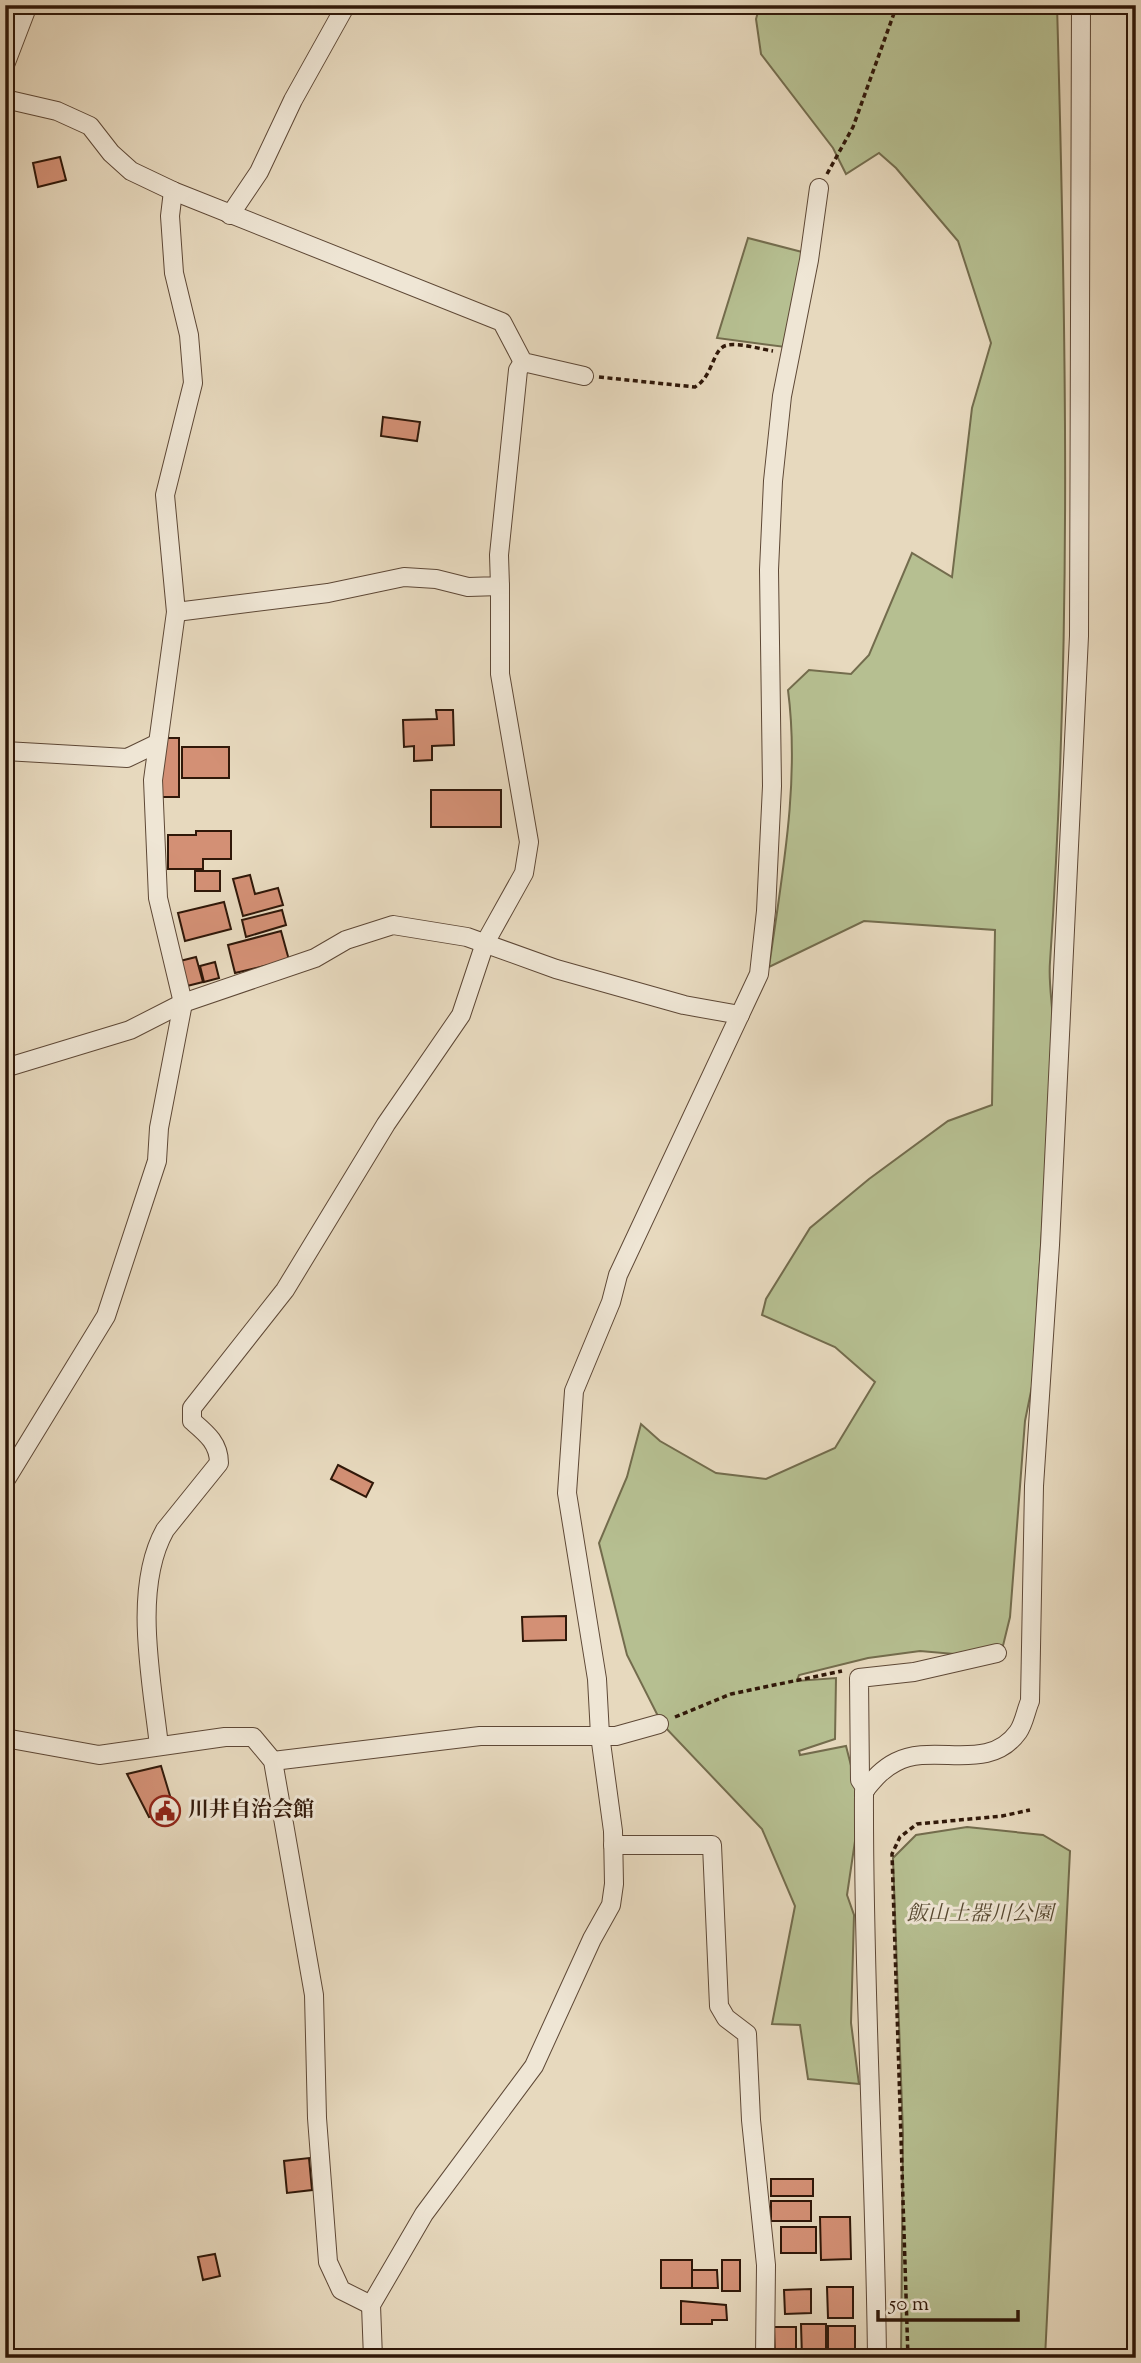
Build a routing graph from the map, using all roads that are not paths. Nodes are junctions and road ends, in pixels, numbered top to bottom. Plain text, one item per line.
1 (28, 5) edge
2 (346, 5) edge
3 (1081, 5) edge
4 (5, 65) edge
5 (5, 99) edge
6 (819, 188) road end
7 (173, 191) junction
8 (230, 215) junction
9 (523, 362) junction
10 (584, 376) road end
11 (500, 586) junction
12 (176, 612) junction
13 (156, 744) junction
14 (5, 751) edge
15 (485, 943) junction
16 (183, 1003) junction
17 (740, 1015) junction
18 (5, 1068) edge
19 (5, 1481) edge
20 (998, 1653) dead end
21 (659, 1724) road end
22 (600, 1735) junction
23 (5, 1738) edge
24 (159, 1746) junction
25 (273, 1761) junction
26 (866, 1788) junction
27 (613, 1845) junction
28 (372, 2305) junction
29 (373, 2358) edge
30 (765, 2358) edge
31 (877, 2358) edge

1 - 4 street
2 - 8 street
3 - 26 street
5 - 7 street
6 - 17 street
7 - 8 street
7 - 12 street
8 - 9 street
9 - 10 street
9 - 11 street
11 - 12 street
11 - 15 street
12 - 13 street
13 - 14 street
13 - 16 street
15 - 16 street
15 - 17 street
15 - 24 street
16 - 18 street
16 - 19 street
17 - 22 street
20 - 26 street
21 - 22 street
22 - 25 street
22 - 27 street
23 - 24 street
24 - 25 street
25 - 28 street
26 - 31 street
27 - 28 street
27 - 30 street
28 - 29 street

